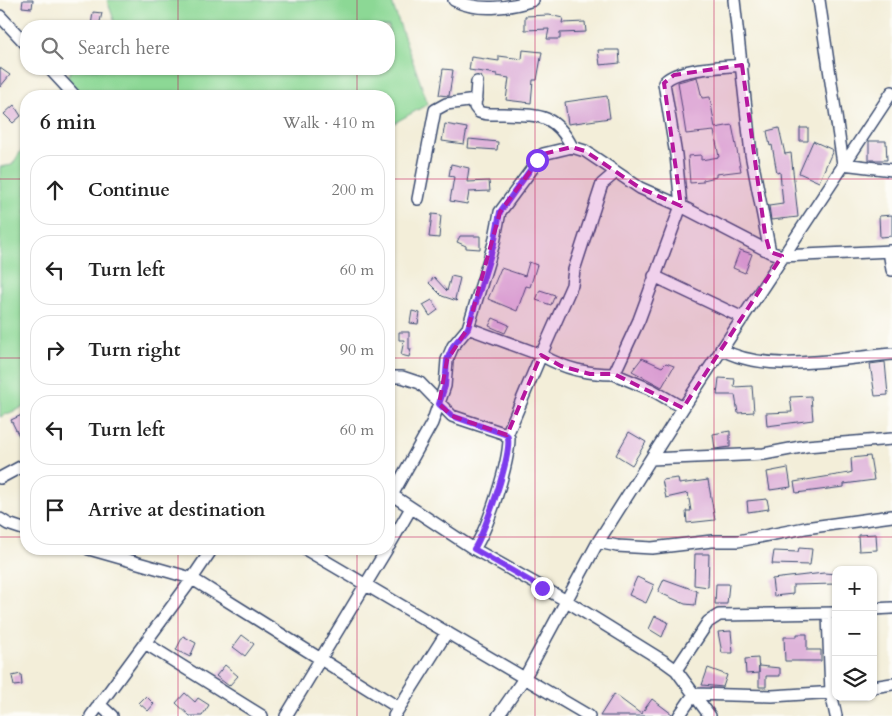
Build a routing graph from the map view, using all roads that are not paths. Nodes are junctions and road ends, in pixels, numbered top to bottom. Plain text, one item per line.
1 (454, 0) edge
2 (533, 0) edge
3 (734, 0) edge
4 (819, 0) edge
5 (0, 16) edge
6 (20, 38) edge
7 (742, 65) junction
8 (56, 75) edge
9 (477, 82) dead end
10 (69, 90) edge
11 (892, 92) edge
12 (476, 100) junction
13 (572, 147) junction
14 (843, 164) junction
15 (892, 170) edge
16 (616, 172) junction
17 (418, 199) dead end
18 (681, 206) junction
19 (891, 251) edge
20 (770, 252) junction
21 (782, 256) junction
22 (892, 270) edge
23 (654, 276) junction
24 (743, 318) junction
25 (468, 328) junction
26 (721, 349) junction
27 (892, 354) edge
28 (541, 355) junction
29 (614, 374) junction
30 (395, 377) edge
31 (439, 404) junction
32 (683, 408) junction
33 (507, 435) junction
34 (892, 439) edge
35 (651, 459) junction
36 (20, 467) edge
37 (0, 478) edge
38 (395, 487) edge
39 (395, 497) edge
40 (411, 508) junction
41 (892, 516) edge
42 (0, 519) edge
43 (20, 528) edge
44 (395, 535) edge
45 (598, 542) junction
46 (474, 549) junction
47 (111, 555) edge
48 (208, 555) edge
49 (316, 555) edge
50 (383, 555) edge
51 (192, 578) junction
52 (365, 582) junction
53 (565, 600) junction
54 (892, 608) edge
55 (877, 610) edge
56 (832, 614) edge
57 (446, 632) junction
58 (145, 644) junction
59 (321, 659) junction
60 (676, 670) junction
61 (525, 677) junction
62 (892, 684) edge
63 (877, 686) edge
64 (832, 692) edge
65 (694, 694) junction
66 (834, 701) edge
67 (100, 704) junction
68 (397, 712) edge
69 (91, 716) edge
70 (112, 716) edge
71 (262, 716) edge
72 (286, 716) edge
73 (498, 716) edge
74 (588, 716) edge
75 (679, 716) edge
76 (710, 716) edge
77 (836, 716) edge

1 - 2 street
3 - 7 street
4 - 14 street
5 - 6 street
7 - 18 street
7 - 20 street
8 - 10 street
9 - 12 street
11 - 14 street
12 - 13 street
12 - 17 street
13 - 16 street
13 - 25 street
14 - 15 street
14 - 21 street
16 - 18 street
16 - 28 street
18 - 20 street
18 - 23 street
19 - 21 street
19 - 22 street
20 - 21 street
21 - 24 street
23 - 24 street
23 - 29 street
24 - 26 street
25 - 28 street
25 - 31 street
26 - 27 street
26 - 32 street
28 - 29 street
28 - 33 street
29 - 32 street
30 - 31 street
31 - 33 street
31 - 38 street
32 - 35 street
33 - 46 street
34 - 35 street
35 - 45 street
36 - 37 street
39 - 40 street
40 - 44 street
40 - 46 street
41 - 45 street
42 - 43 street
45 - 53 street
46 - 53 street
47 - 51 street
48 - 51 street
49 - 52 street
50 - 52 street
51 - 58 street
51 - 59 street
52 - 57 street
52 - 59 street
53 - 60 street
53 - 61 street
54 - 55 street
56 - 60 street
57 - 61 street
57 - 68 street
58 - 67 street
58 - 71 street
59 - 68 street
59 - 72 street
60 - 65 street
61 - 73 street
61 - 74 street
62 - 63 street
64 - 65 street
65 - 75 street
65 - 76 street
66 - 77 street
67 - 69 street
67 - 70 street

